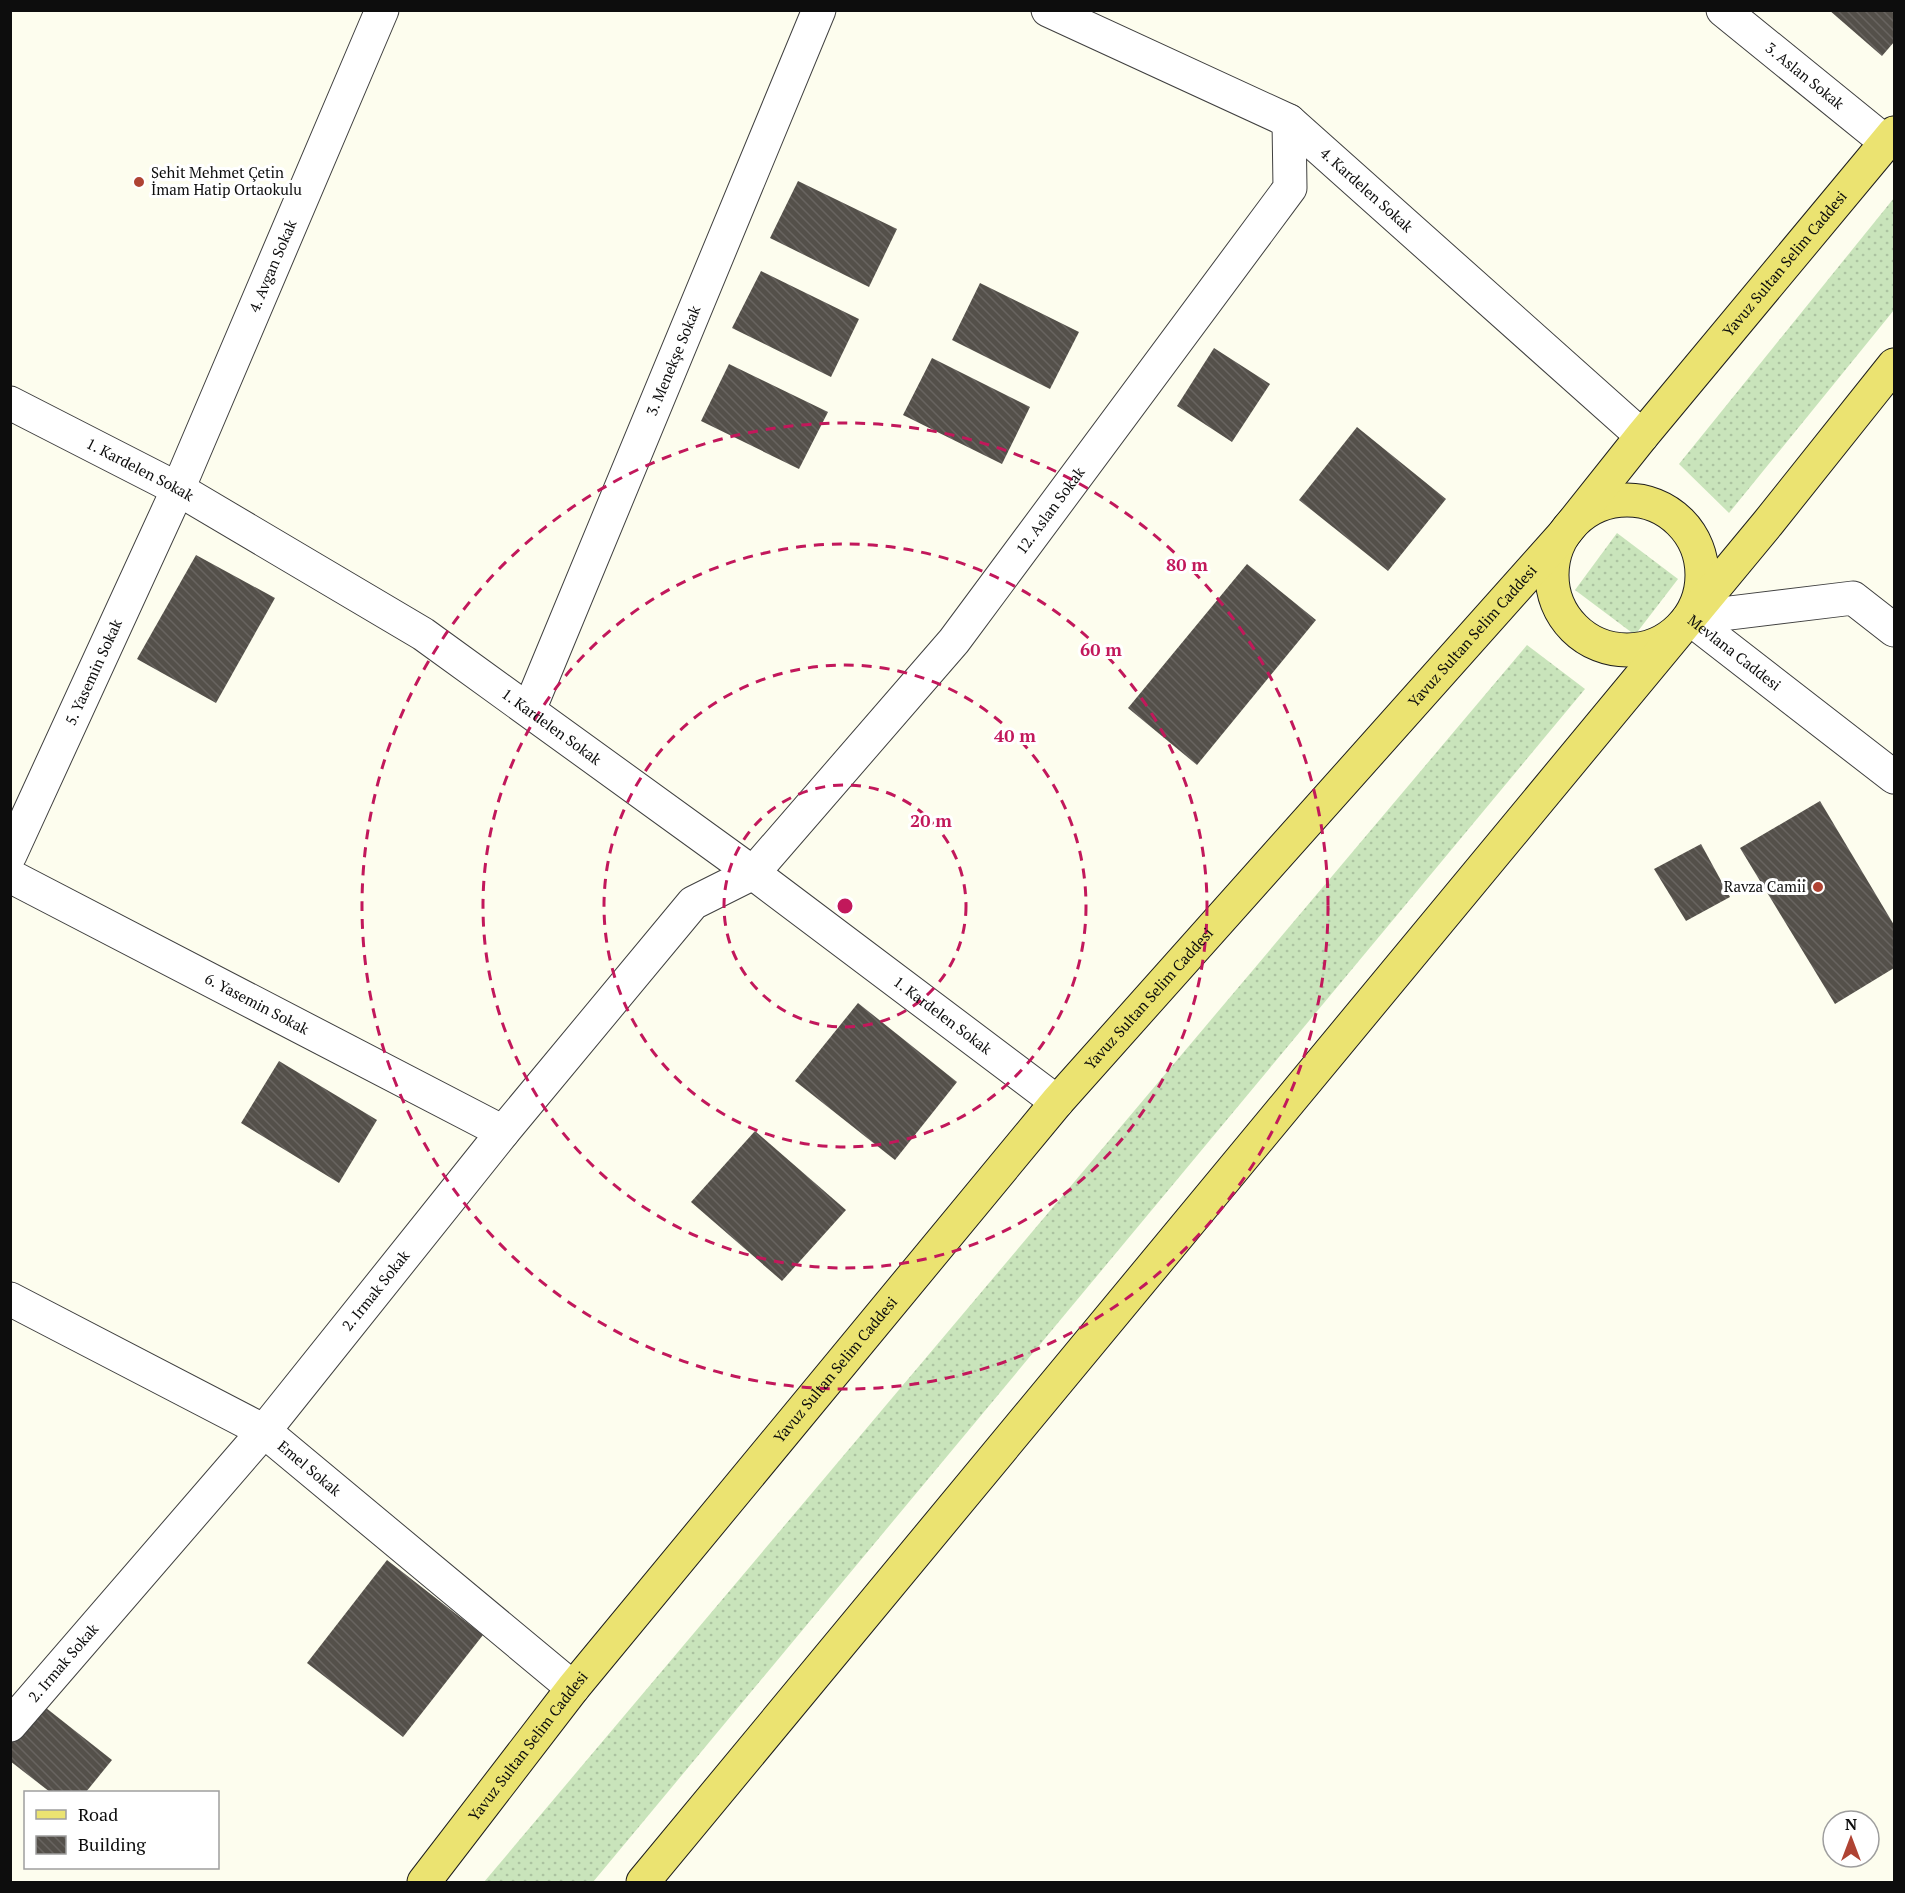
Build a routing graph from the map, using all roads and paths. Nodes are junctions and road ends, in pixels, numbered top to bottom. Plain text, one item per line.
1 (382, 10) edge
2 (819, 10) edge
3 (1048, 10) edge
4 (1723, 10) edge
5 (1289, 121) junction
6 (1891, 138) edge
7 (1894, 364) edge
8 (10, 403) edge
9 (1642, 436) junction
10 (178, 489) junction
11 (1564, 534) junction
12 (1689, 618) junction
13 (1894, 630) edge
14 (529, 710) junction
15 (1894, 777) edge
16 (10, 855) edge
17 (753, 873) junction
18 (10, 876) edge
19 (1057, 1102) junction
20 (503, 1132) junction
21 (10, 1299) edge
22 (264, 1431) junction
23 (573, 1688) junction
24 (10, 1725) edge
25 (424, 1882) edge
26 (643, 1882) edge

1 - 10 street, 4. Avgan Sokak
2 - 14 street, 3. Menekşe Sokak
3 - 5 street, 4. Kardelen Sokak
4 - 6 street, 3. Aslan Sokak
5 - 9 street, 4. Kardelen Sokak
5 - 17 street, 12. Aslan Sokak
6 - 9 main road, Yavuz Sultan Selim Caddesi
7 - 12 main road
8 - 10 street, 1. Kardelen Sokak
9 - 11 main road, Yavuz Sultan Selim Caddesi
10 - 14 street, 1. Kardelen Sokak
10 - 16 street, 5. Yasemin Sokak
11 - 12 main road
11 - 12 main road
11 - 19 main road, Yavuz Sultan Selim Caddesi
12 - 13 street, Mevlana Caddesi
12 - 15 street, Mevlana Caddesi
12 - 26 main road
14 - 17 street, 1. Kardelen Sokak
17 - 19 street, 1. Kardelen Sokak
17 - 20 street, 2. Irmak Sokak
18 - 20 street, 6. Yasemin Sokak
19 - 23 main road, Yavuz Sultan Selim Caddesi
20 - 22 street, 2. Irmak Sokak
21 - 22 street, Emel Sokak
22 - 23 street, Emel Sokak
22 - 24 street, 2. Irmak Sokak
23 - 25 main road, Yavuz Sultan Selim Caddesi

